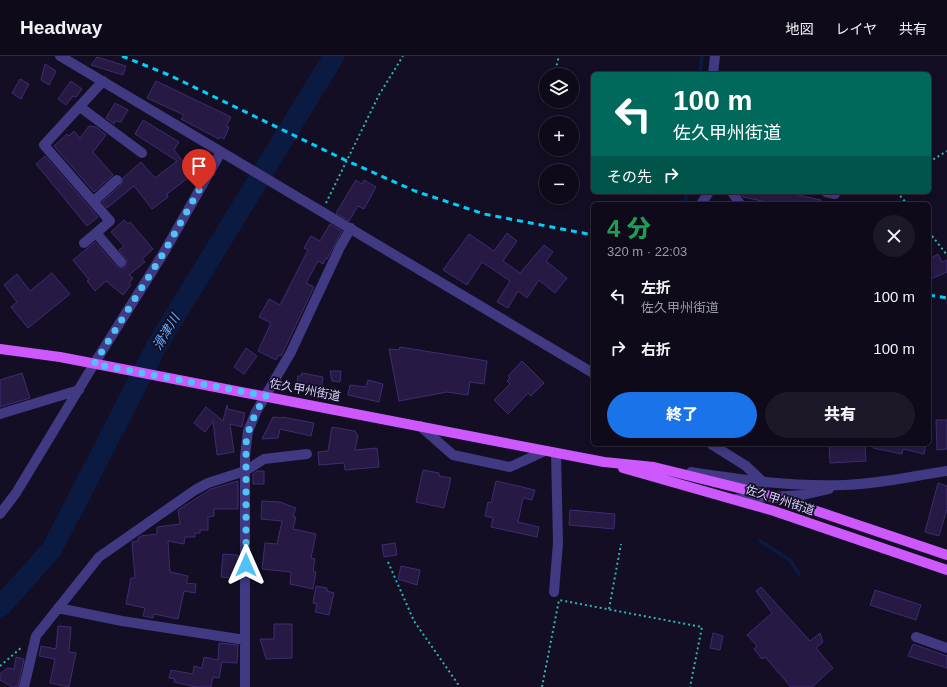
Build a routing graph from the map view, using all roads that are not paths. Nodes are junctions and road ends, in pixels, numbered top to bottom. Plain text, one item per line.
1 (60, 56) edge
2 (715, 56) edge
3 (713, 72) edge
4 (103, 81) junction
5 (80, 107) junction
6 (142, 153) dead end
7 (224, 154) junction
8 (117, 180) dead end
9 (94, 201) junction
10 (352, 228) junction
11 (96, 233) junction
12 (84, 243) dead end
13 (121, 262) dead end
14 (0, 348) edge
15 (97, 364) junction
16 (591, 372) edge
17 (79, 390) junction
18 (266, 396) junction
19 (0, 414) edge
20 (420, 426) junction
21 (714, 446) edge
22 (545, 451) junction
23 (556, 453) junction
24 (307, 454) dead end
25 (604, 462) junction
26 (654, 467) junction
27 (245, 471) junction
28 (947, 471) edge
29 (764, 483) junction
30 (847, 485) junction
31 (775, 498) junction
32 (734, 499) junction
33 (0, 514) edge
34 (947, 555) edge
35 (947, 570) edge
36 (554, 592) dead end
37 (58, 608) junction
38 (916, 638) dead end
39 (245, 640) junction
40 (947, 648) edge
41 (27, 687) edge
42 (245, 687) edge

1 - 4 street
2 - 3 street
4 - 5 street
4 - 7 street
5 - 6 street
5 - 9 street
7 - 10 street
7 - 15 street
8 - 9 street
9 - 11 street
10 - 16 street
10 - 18 street
11 - 12 street
11 - 13 street
14 - 15 main road, 佐久甲州街道
15 - 17 street
15 - 18 main road, 佐久甲州街道
17 - 19 street
17 - 33 street
18 - 20 main road, 佐久甲州街道
18 - 27 street
20 - 22 main road, 佐久甲州街道
20 - 22 street
21 - 29 street
22 - 23 main road, 佐久甲州街道
23 - 25 main road, 佐久甲州街道
23 - 36 street
24 - 27 street
25 - 26 main road, 佐久甲州街道
25 - 32 main road, 佐久甲州街道
26 - 29 street
26 - 31 main road, 佐久甲州街道
27 - 37 street
27 - 39 street
28 - 30 street
29 - 30 street
30 - 31 street
31 - 32 street
31 - 34 main road, 佐久甲州街道
32 - 35 main road, 佐久甲州街道
37 - 39 street
37 - 41 street
38 - 40 street
39 - 42 street

